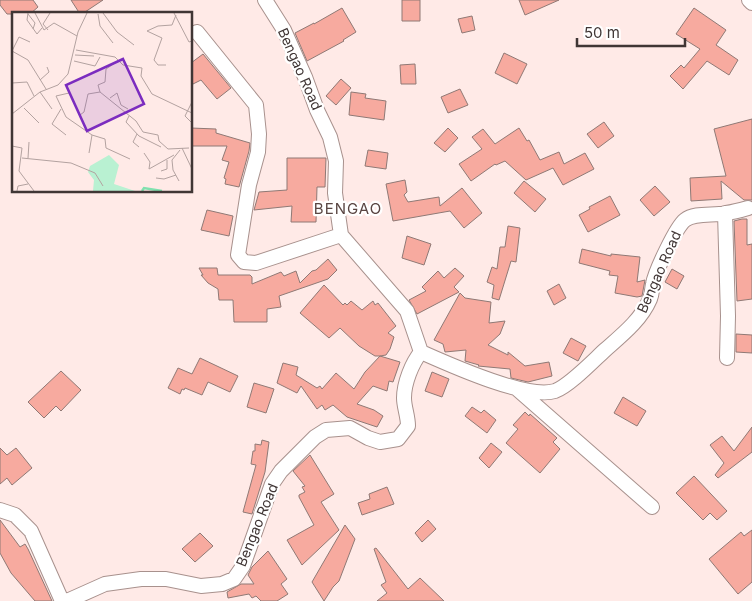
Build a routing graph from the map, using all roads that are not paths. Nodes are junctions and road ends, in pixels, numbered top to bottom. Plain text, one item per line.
1 (265, 0) edge
2 (749, 0) edge
3 (752, 3) edge
4 (197, 32) dead end
5 (748, 208) dead end
6 (725, 214) junction
7 (341, 235) junction
8 (421, 352) junction
9 (727, 358) dead end
10 (516, 387) junction
11 (652, 507) dead end
12 (0, 510) edge
13 (62, 601) edge
14 (68, 601) edge

1 - 7 street, Bengao Road
2 - 3 street
4 - 7 street
5 - 6 street, Bengao Road
6 - 9 street
6 - 10 street, Bengao Road
7 - 8 street
8 - 10 street, Bengao Road
8 - 14 street, Bengao Road
10 - 11 street
12 - 13 street

